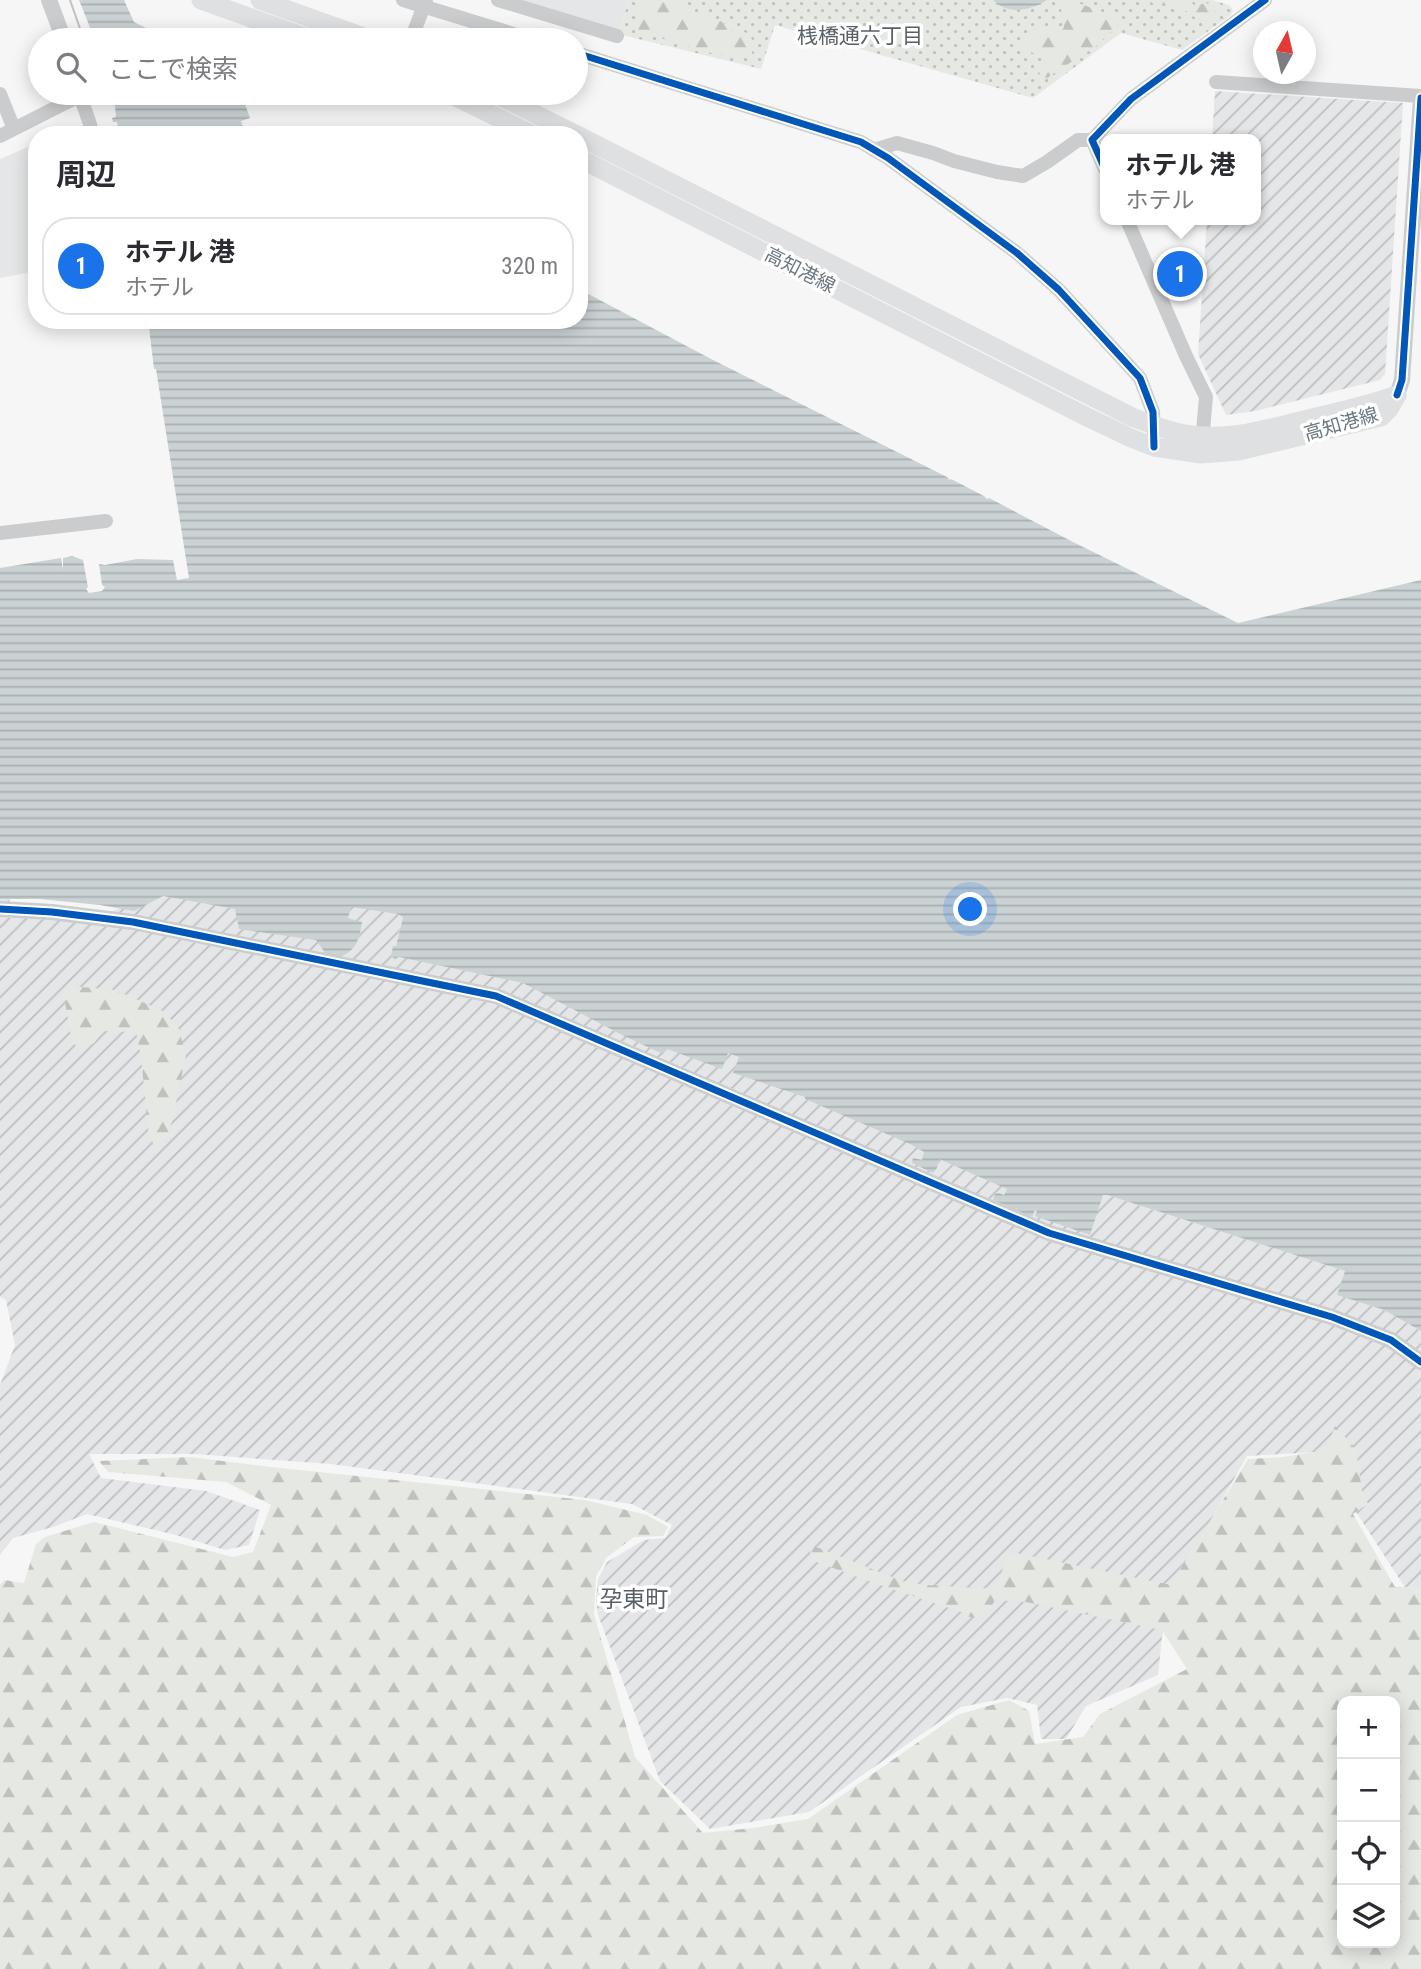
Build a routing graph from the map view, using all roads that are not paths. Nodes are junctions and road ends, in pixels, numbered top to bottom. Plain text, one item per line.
1 (49, 0) edge
2 (201, 0) edge
3 (403, 0) edge
4 (498, 0) edge
5 (1265, 0) edge
6 (265, 1) edge
7 (425, 3) edge
8 (60, 28) edge
9 (279, 28) edge
10 (339, 28) edge
11 (416, 28) edge
12 (498, 28) edge
13 (617, 36) dead end
14 (588, 57) edge
15 (1216, 82) dead end
16 (0, 94) edge
17 (1421, 97) edge
18 (61, 105) edge
19 (82, 105) edge
20 (472, 105) edge
21 (517, 105) edge
22 (89, 126) edge
23 (515, 126) edge
24 (560, 126) edge
25 (14, 129) junction
26 (0, 136) edge
27 (588, 140) edge
28 (1092, 140) junction
29 (874, 150) junction
30 (1100, 158) edge
31 (588, 163) edge
32 (1129, 225) edge
33 (1397, 395) joint
34 (1154, 426) junction
35 (1202, 445) junction
36 (1154, 447) junction
37 (106, 521) dead end
38 (0, 533) edge
39 (0, 909) edge
40 (1421, 1362) edge

1 - 8 street
2 - 9 main road
3 - 7 street
4 - 13 street
5 - 28 street
6 - 10 main road
7 - 11 street
7 - 12 street
14 - 29 street
15 - 17 street
16 - 25 street
17 - 33 street
18 - 25 street
19 - 22 street
20 - 23 main road
21 - 24 main road, 高知港線
25 - 26 street
27 - 34 main road, 高知港線
28 - 29 street
28 - 30 street
29 - 34 street
31 - 36 main road, 高知港線
32 - 35 street
33 - 35 main road, 高知港線
34 - 35 main road, 高知港線
34 - 36 street
35 - 36 main road, 高知港線
37 - 38 street
39 - 40 street

